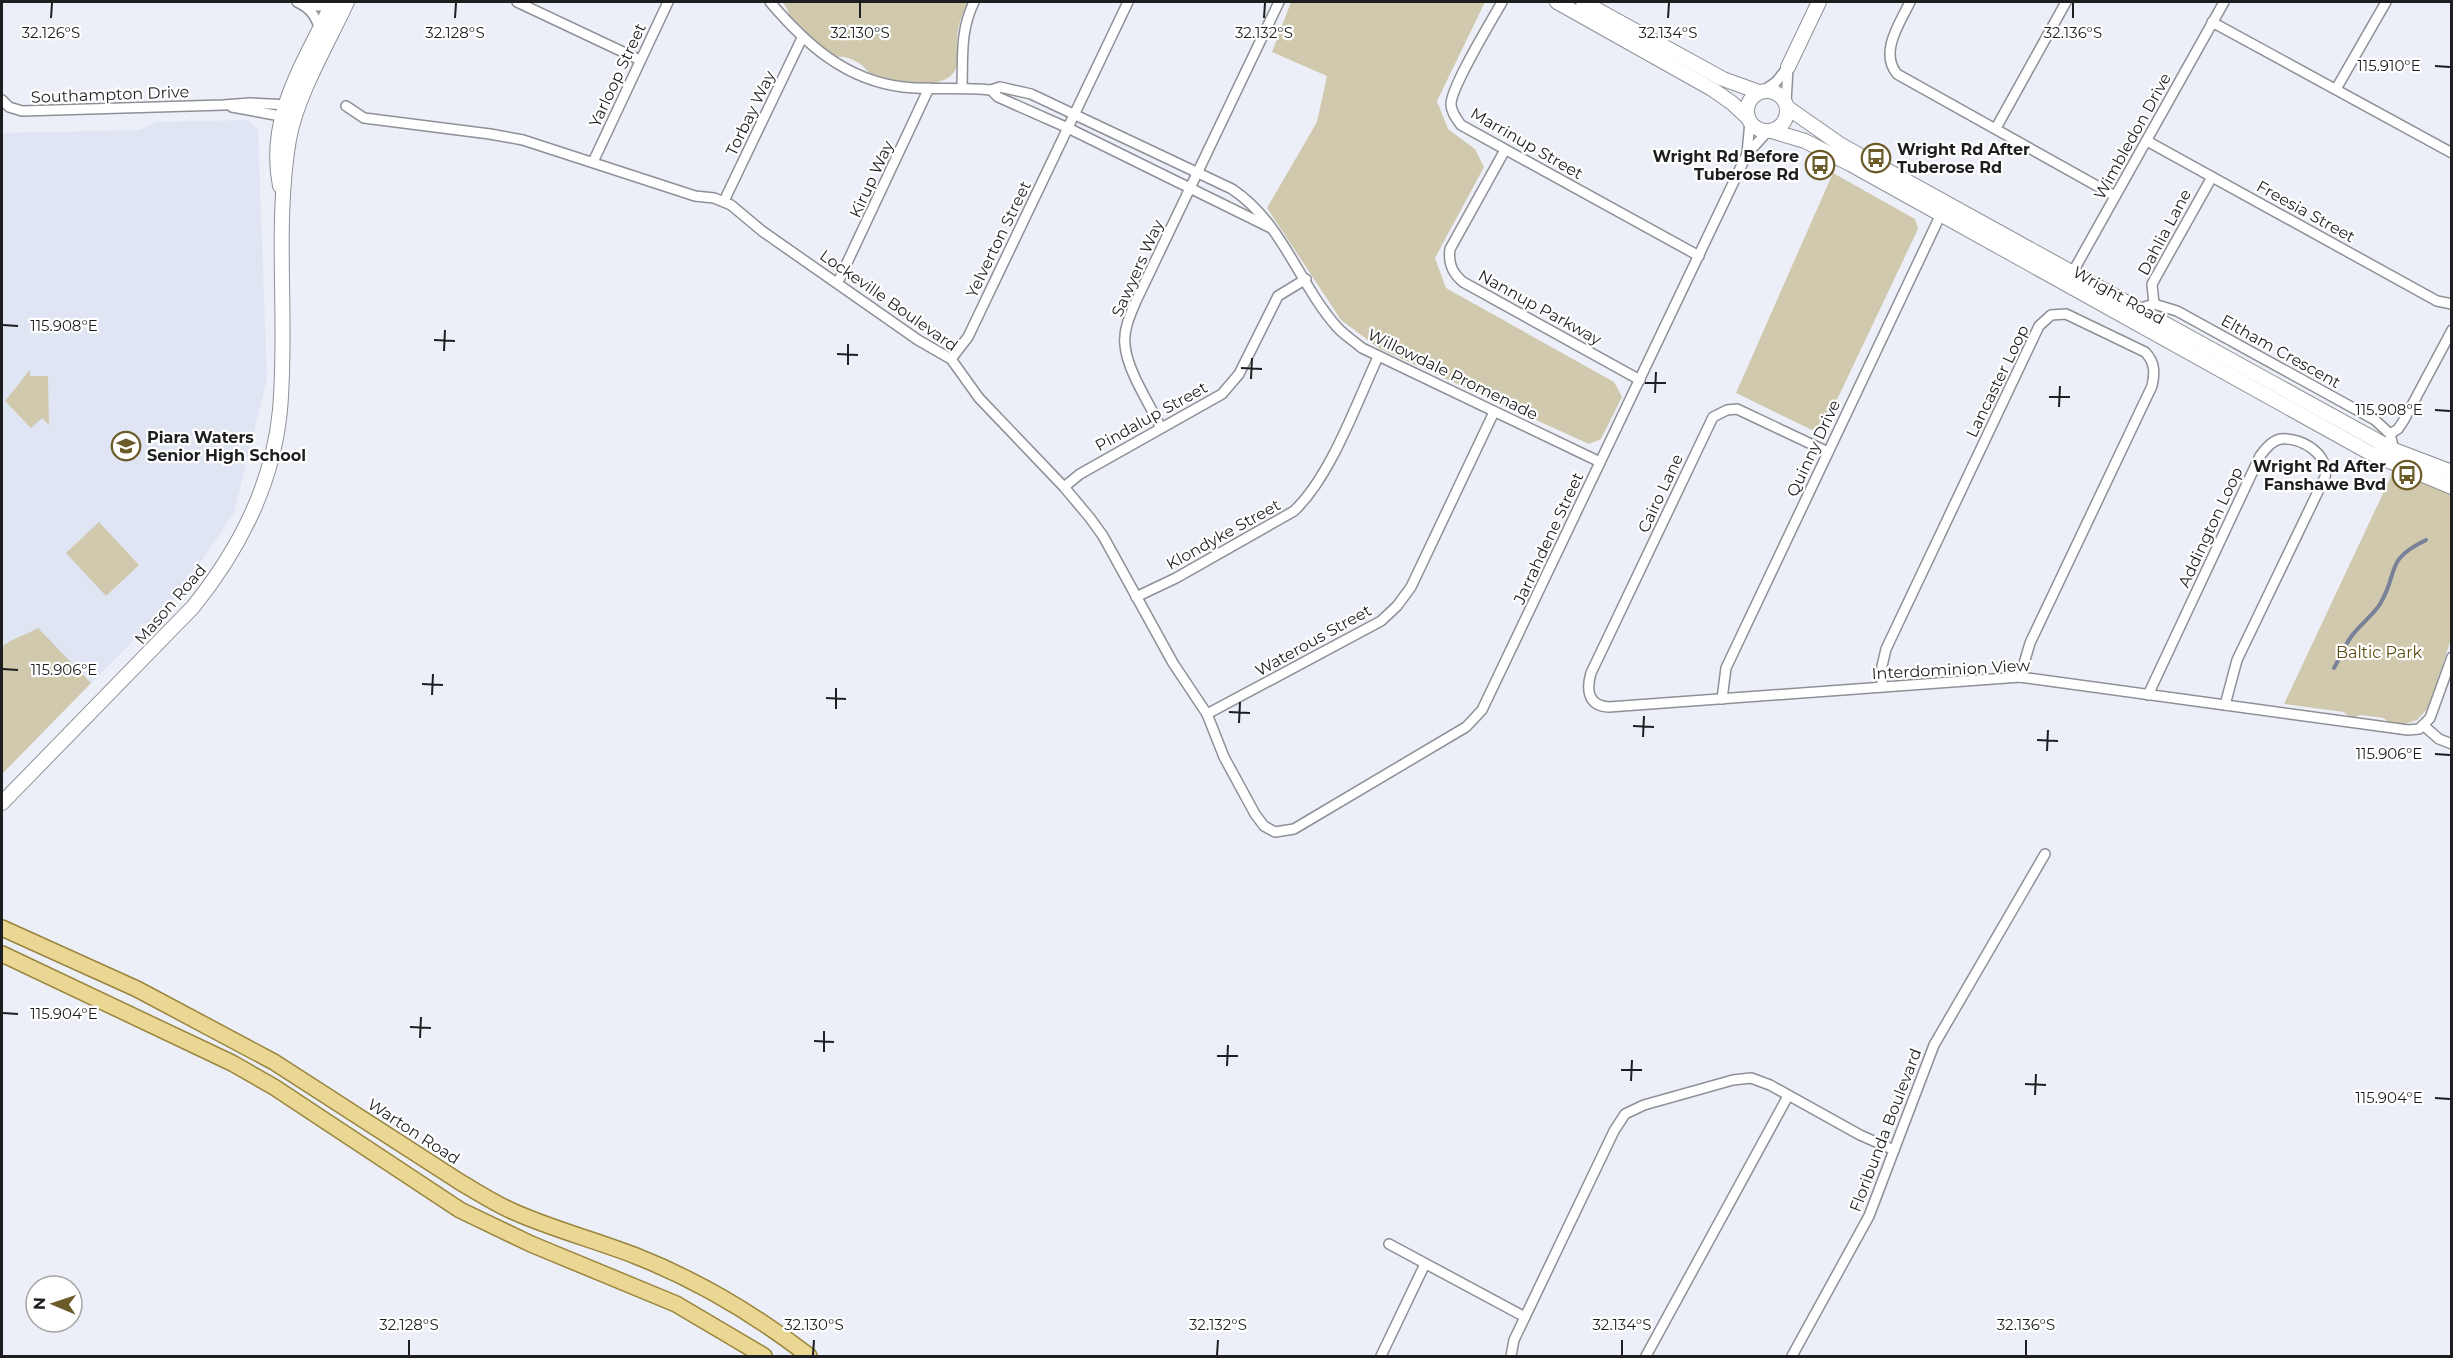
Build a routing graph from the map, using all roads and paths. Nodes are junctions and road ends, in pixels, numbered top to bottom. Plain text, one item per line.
1 (297, 2) edge
2 (333, 2) edge
3 (347, 2) edge
4 (517, 2) edge
5 (668, 2) edge
6 (770, 2) edge
7 (974, 2) edge
8 (1128, 2) edge
9 (1279, 2) edge
10 (1502, 2) edge
11 (1557, 2) edge
12 (1583, 2) edge
13 (1819, 2) edge
14 (1911, 2) edge
15 (2066, 2) edge
16 (2224, 2) edge
17 (2386, 2) edge
18 (307, 6) junction
19 (2212, 22) junction
20 (320, 28) junction
21 (802, 38) junction
22 (640, 60) junction
23 (1788, 67) junction
24 (962, 87) junction
25 (929, 88) junction
26 (2336, 89) junction
27 (991, 90) junction
28 (1761, 92) junction
29 (2, 100) edge
30 (346, 106) dead end
31 (1787, 106) junction
32 (289, 111) junction
33 (1075, 114) junction
34 (1749, 120) junction
35 (1068, 128) junction
36 (1996, 129) junction
37 (1770, 131) junction
38 (2146, 141) junction
39 (1505, 150) junction
40 (1747, 153) junction
41 (2451, 153) edge
42 (593, 162) junction
43 (1199, 172) junction
44 (2212, 177) junction
45 (1191, 187) junction
46 (2115, 196) junction
47 (724, 201) junction
48 (1941, 214) junction
49 (1271, 228) junction
50 (1699, 256) junction
51 (1306, 279) junction
52 (2069, 279) junction
53 (838, 282) junction
54 (2154, 304) junction
55 (2451, 304) edge
56 (2138, 309) junction
57 (2451, 330) edge
58 (1378, 357) junction
59 (951, 360) junction
60 (1640, 380) junction
61 (1494, 412) junction
62 (1161, 428) junction
63 (2390, 434) junction
64 (2394, 450) junction
65 (1828, 452) junction
66 (1600, 462) junction
67 (2451, 472) edge
68 (1064, 487) junction
69 (2451, 487) edge
70 (1136, 597) junction
71 (2451, 657) edge
72 (2020, 677) junction
73 (1882, 686) junction
74 (2148, 694) junction
75 (1590, 697) joint
76 (1722, 699) junction
77 (2225, 705) junction
78 (1207, 714) junction
79 (2423, 725) junction
80 (2451, 744) edge
81 (2, 803) edge
82 (1270, 830) joint
83 (2045, 854) dead end
84 (2, 928) edge
85 (2, 954) edge
86 (1788, 1096) junction
87 (1894, 1150) junction
88 (417, 1155) junction
89 (404, 1174) junction
90 (1389, 1244) dead end
91 (1425, 1264) junction
92 (1525, 1317) junction
93 (764, 1356) edge
94 (809, 1356) edge
95 (1381, 1356) edge
96 (1511, 1356) edge
97 (1646, 1356) edge
98 (1792, 1356) edge

1 - 18 street
2 - 18 street
2 - 20 main road, Mason Road
3 - 32 main road, Mason Road
4 - 22 street
5 - 22 street, Yarloop Street
6 - 21 street, Willowdale Promenade
7 - 24 street
8 - 33 street, Yelverton Street
9 - 43 street, Sawyers Way
10 - 39 street, Marrinup Street
11 - 34 main road
12 - 28 main road
13 - 23 main road
14 - 36 street
15 - 36 street
16 - 19 street, Wimbledon Drive
17 - 26 street
18 - 20 street
19 - 26 street
19 - 38 street, Wimbledon Drive
20 - 32 main road, Mason Road
21 - 25 street, Willowdale Promenade
21 - 47 street, Torbay Way
22 - 42 street, Yarloop Street
23 - 28 street
23 - 31 street
24 - 25 street, Willowdale Promenade
24 - 27 street, Willowdale Promenade
25 - 53 street, Kirup Way
26 - 41 street
27 - 33 street, Willowdale Promenade
27 - 35 street, Willowdale Promenade
28 - 31 main road
28 - 34 main road
29 - 32 street, Southampton Drive
30 - 42 street, Lockeville Boulevard
31 - 37 main road
31 - 52 main road, Wright Road
32 - 81 main road, Mason Road
33 - 35 street, Yelverton Street
33 - 43 street, Willowdale Promenade
34 - 37 main road
34 - 40 street, Jarrahdene Street
35 - 45 street, Willowdale Promenade
35 - 59 street, Yelverton Street
36 - 46 street
37 - 40 street, Jarrahdene Street
37 - 48 main road, Wright Road
38 - 44 street, Freesia Street
38 - 46 street, Wimbledon Drive
39 - 50 street, Marrinup Street
39 - 60 street, Nannup Parkway
40 - 50 street, Jarrahdene Street
42 - 47 street, Lockeville Boulevard
43 - 45 street, Sawyers Way
43 - 49 street, Willowdale Promenade
44 - 54 street, Dahlia Lane
44 - 55 street, Freesia Street
45 - 49 street, Willowdale Promenade
45 - 62 street, Sawyers Way
46 - 52 street, Wimbledon Drive
47 - 53 street, Lockeville Boulevard
48 - 52 main road, Wright Road
48 - 65 street, Quinny Drive
49 - 51 street, Willowdale Promenade
50 - 60 street, Jarrahdene Street
51 - 58 street, Willowdale Promenade
51 - 62 street, Pindalup Street
52 - 56 main road, Wright Road
52 - 69 main road, Wright Road
53 - 59 street, Lockeville Boulevard
54 - 56 street
54 - 63 street, Eltham Crescent
56 - 64 main road, Wright Road
57 - 63 street
58 - 61 street, Willowdale Promenade
58 - 70 street, Klondyke Street
59 - 68 street, Lockeville Boulevard
60 - 66 street, Jarrahdene Street
61 - 66 street, Willowdale Promenade
61 - 78 street, Waterous Street
62 - 68 street, Pindalup Street
63 - 64 street
64 - 67 main road, Wright Road
65 - 75 street, Cairo Lane
65 - 76 street, Quinny Drive
66 - 82 street, Jarrahdene Street
68 - 70 street, Lockeville Boulevard
70 - 78 street, Lockeville Boulevard
71 - 79 street
72 - 73 street, Interdominion View
72 - 73 street, Lancaster Loop
72 - 74 street, Interdominion View
73 - 76 street, Interdominion View
74 - 77 street, Interdominion View
74 - 77 street, Addington Loop
75 - 76 street, Interdominion View
77 - 79 street, Interdominion View
78 - 82 street, Lockeville Boulevard
79 - 80 street
83 - 87 street, Floribunda Boulevard
84 - 88 main road, Warton Road
85 - 89 main road
86 - 87 street
86 - 92 street
86 - 97 street
87 - 98 street, Floribunda Boulevard
88 - 89 main road
88 - 94 main road, Warton Road
89 - 93 main road
90 - 91 street
91 - 92 street
91 - 95 street
92 - 96 street

